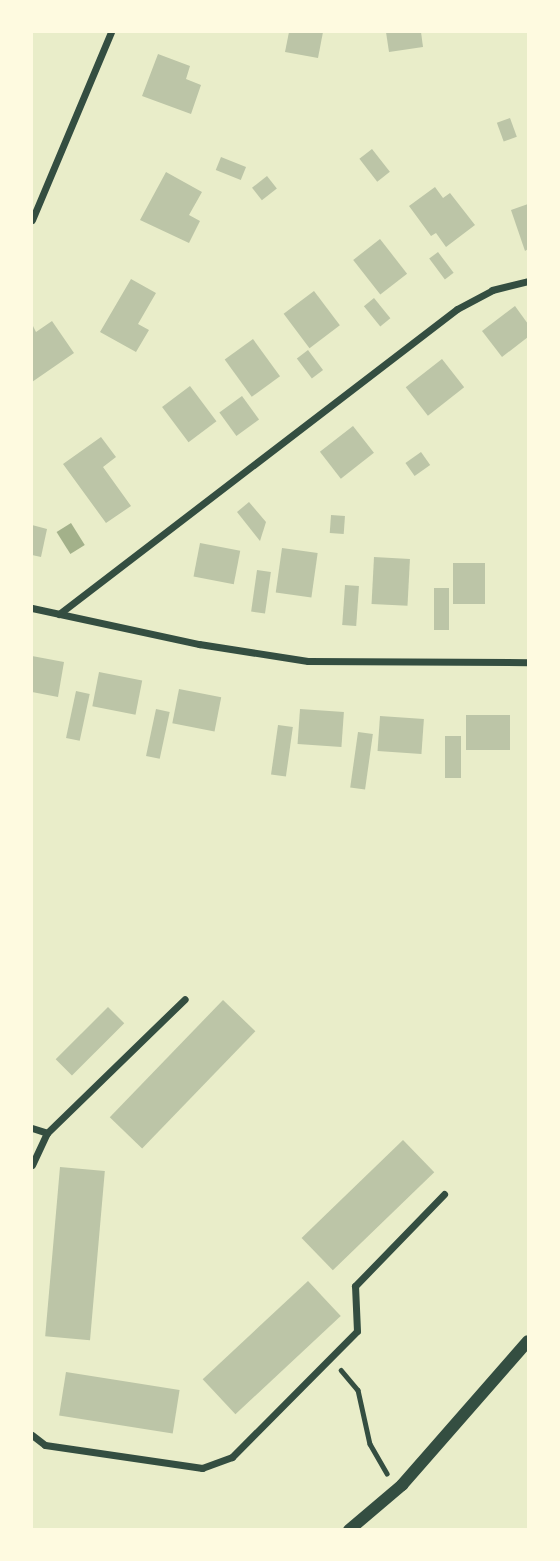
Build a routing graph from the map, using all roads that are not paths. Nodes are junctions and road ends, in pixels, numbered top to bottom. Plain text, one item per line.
1 (111, 32) edge
2 (32, 220) edge
3 (528, 281) edge
4 (32, 608) edge
5 (59, 614) junction
6 (528, 662) edge
7 (186, 999) dead end
8 (32, 1128) edge
9 (47, 1133) junction
10 (32, 1165) edge
11 (444, 1194) dead end
12 (528, 1341) edge
13 (32, 1435) edge
14 (357, 1528) edge

1 - 2 street
3 - 5 street
4 - 5 street
5 - 6 street
7 - 9 street
8 - 9 street
9 - 10 street
11 - 13 street
12 - 14 street

